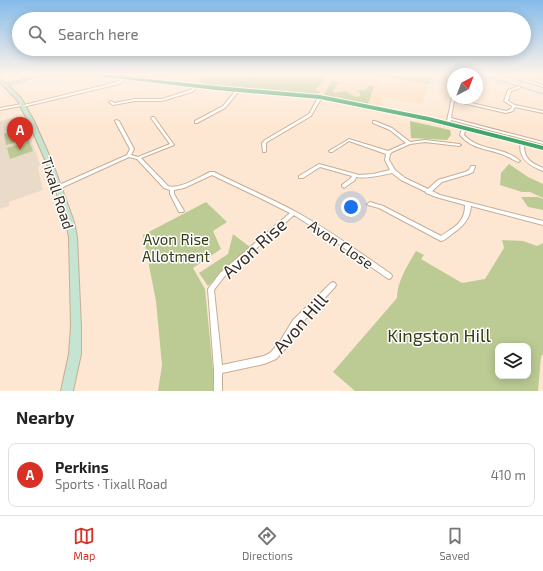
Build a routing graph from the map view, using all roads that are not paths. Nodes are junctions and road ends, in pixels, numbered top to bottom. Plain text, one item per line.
1 (11, 92) edge
2 (76, 92) edge
3 (187, 92) edge
4 (236, 92) edge
5 (264, 92) edge
6 (509, 92) edge
7 (320, 97) junction
8 (453, 99) edge
9 (23, 105) junction
10 (113, 105) dead end
11 (514, 106) junction
12 (0, 109) edge
13 (543, 112) edge
14 (153, 118) dead end
15 (117, 121) dead end
16 (449, 121) junction
17 (196, 122) dead end
18 (374, 122) dead end
19 (464, 127) junction
20 (409, 143) junction
21 (522, 143) junction
22 (543, 143) edge
23 (459, 145) dead end
24 (543, 148) edge
25 (264, 151) dead end
26 (332, 151) dead end
27 (388, 153) junction
28 (129, 156) junction
29 (138, 158) junction
30 (518, 161) dead end
31 (473, 166) dead end
32 (543, 170) edge
33 (393, 171) junction
34 (355, 175) junction
35 (301, 177) dead end
36 (344, 186) dead end
37 (59, 187) junction
38 (172, 189) junction
39 (428, 192) junction
40 (370, 204) dead end
41 (468, 204) junction
42 (181, 211) dead end
43 (293, 213) junction
44 (543, 223) edge
45 (389, 276) dead end
46 (333, 285) dead end
47 (218, 370) junction
48 (67, 391) edge
49 (218, 391) edge

1 - 9 street, Tixall Road
2 - 9 street
3 - 10 street
4 - 17 street
5 - 7 highway
6 - 11 street
7 - 16 highway
7 - 25 street
8 - 11 street
8 - 16 street
9 - 12 street
9 - 37 street, Tixall Road
11 - 13 street
14 - 29 street
15 - 28 street
16 - 19 highway
16 - 22 street
18 - 20 street
19 - 21 highway
19 - 30 street
20 - 23 street
20 - 27 street
21 - 24 highway
21 - 32 street
26 - 27 street
27 - 33 street
28 - 29 street
28 - 37 street
29 - 38 street
31 - 39 street
33 - 34 street
33 - 39 street
34 - 35 street
34 - 36 street
37 - 48 street, Tixall Road
38 - 42 street
38 - 43 street, Avon Rise
39 - 41 street
40 - 41 street
41 - 44 street
43 - 45 street, Avon Close
43 - 47 street, Avon Rise
46 - 47 street, Avon Hill
47 - 49 street, Avon Rise

